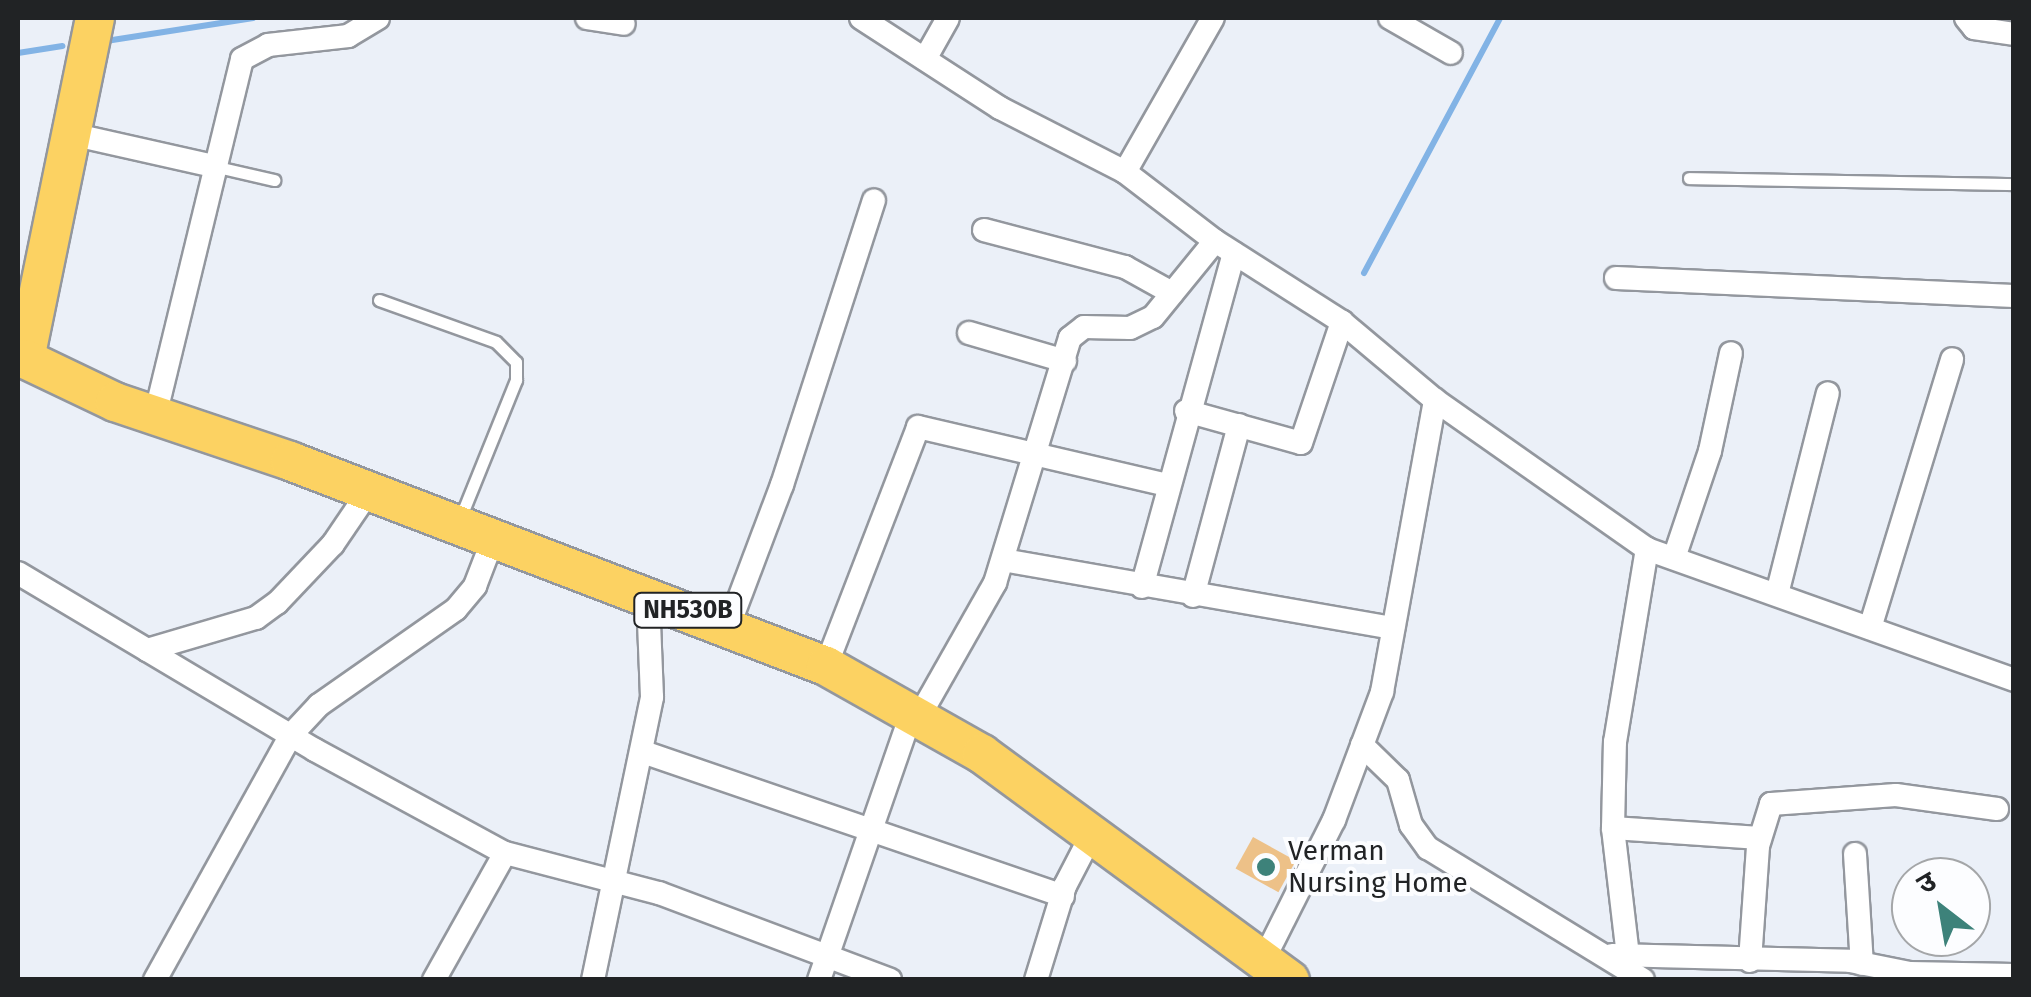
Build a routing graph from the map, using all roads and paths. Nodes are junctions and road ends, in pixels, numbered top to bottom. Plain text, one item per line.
1 (95, 18) edge
2 (378, 18) edge
3 (586, 18) edge
4 (861, 18) edge
5 (948, 18) edge
6 (1213, 18) edge
7 (1390, 18) edge
8 (1966, 18) edge
9 (624, 24) dead end
10 (2014, 34) edge
11 (1451, 53) dead end
12 (925, 59) junction
13 (70, 134) junction
14 (213, 166) junction
15 (1126, 172) junction
16 (1689, 178) dead end
17 (274, 180) dead end
18 (2014, 184) edge
19 (874, 200) dead end
20 (984, 230) dead end
21 (1224, 247) junction
22 (1616, 278) dead end
23 (1172, 292) junction
24 (2014, 296) edge
25 (379, 300) dead end
26 (1342, 322) junction
27 (969, 333) dead end
28 (1731, 353) dead end
29 (1952, 359) dead end
30 (1065, 361) junction
31 (1828, 394) dead end
32 (1436, 400) junction
33 (1186, 411) junction
34 (156, 416) junction
35 (1239, 425) junction
36 (1038, 455) junction
37 (1167, 484) junction
38 (369, 492) junction
39 (457, 525) junction
40 (493, 538) junction
41 (1647, 549) junction
42 (1674, 558) junction
43 (1003, 560) junction
44 (18, 572) edge
45 (1142, 587) junction
46 (1776, 594) junction
47 (648, 596) junction
48 (1193, 596) junction
49 (729, 624) junction
50 (1393, 628) junction
51 (1870, 628) junction
52 (147, 650) junction
53 (826, 666) junction
54 (2014, 680) edge
55 (916, 713) junction
56 (290, 735) junction
57 (1362, 746) junction
58 (643, 752) junction
59 (1997, 808) dead end
60 (867, 828) junction
61 (1614, 828) junction
62 (1093, 832) junction
63 (1760, 838) junction
64 (505, 853) junction
65 (1855, 854) dead end
66 (614, 881) junction
67 (1062, 896) junction
68 (1620, 956) junction
69 (1750, 960) junction
70 (823, 968) edge
71 (1875, 969) edge
72 (1277, 970) edge
73 (2014, 974) edge
74 (155, 980) edge
75 (434, 980) edge
76 (593, 980) edge
77 (890, 980) edge
78 (1036, 980) edge
79 (1643, 980) edge

1 - 13 highway
2 - 14 street
3 - 9 street
4 - 12 street
5 - 12 street
6 - 15 street
7 - 11 street
8 - 10 street
12 - 15 street
13 - 14 street
13 - 34 highway, NH530B
14 - 17 lane
14 - 34 street
15 - 21 street
16 - 18 lane
19 - 49 street
20 - 23 street
21 - 23 street
21 - 26 street
21 - 33 street
22 - 24 street
23 - 30 street
25 - 39 lane
26 - 32 street
26 - 35 street
27 - 30 street
28 - 42 street
29 - 51 street
30 - 36 street
31 - 46 street
32 - 41 street
32 - 50 street
33 - 35 street
33 - 37 street
34 - 38 highway, NH530B
35 - 48 street
36 - 37 street
36 - 43 street
36 - 53 street
37 - 45 street
38 - 39 highway, NH530B
38 - 52 street
39 - 40 highway, NH530B
40 - 47 highway, NH530B
40 - 56 street
41 - 42 street
41 - 61 street
42 - 46 street
43 - 45 street
43 - 55 street
44 - 52 street
45 - 48 street
46 - 51 street
47 - 49 highway, NH530B
47 - 58 street
48 - 50 street
49 - 53 highway, NH530B
50 - 57 street
51 - 54 street
52 - 56 street
53 - 55 highway, NH530B
55 - 60 street
55 - 62 highway, NH530B
56 - 64 street
56 - 74 street
57 - 68 street
57 - 72 street
58 - 60 street
58 - 66 street
59 - 63 street
60 - 67 street
60 - 70 street
61 - 63 street
61 - 68 street
62 - 67 street
62 - 72 highway, NH530B
63 - 69 street
64 - 66 street
64 - 75 street
65 - 71 street
66 - 70 street
66 - 76 street
67 - 78 street
68 - 69 street
68 - 79 street
69 - 71 street
70 - 77 street
71 - 73 street

